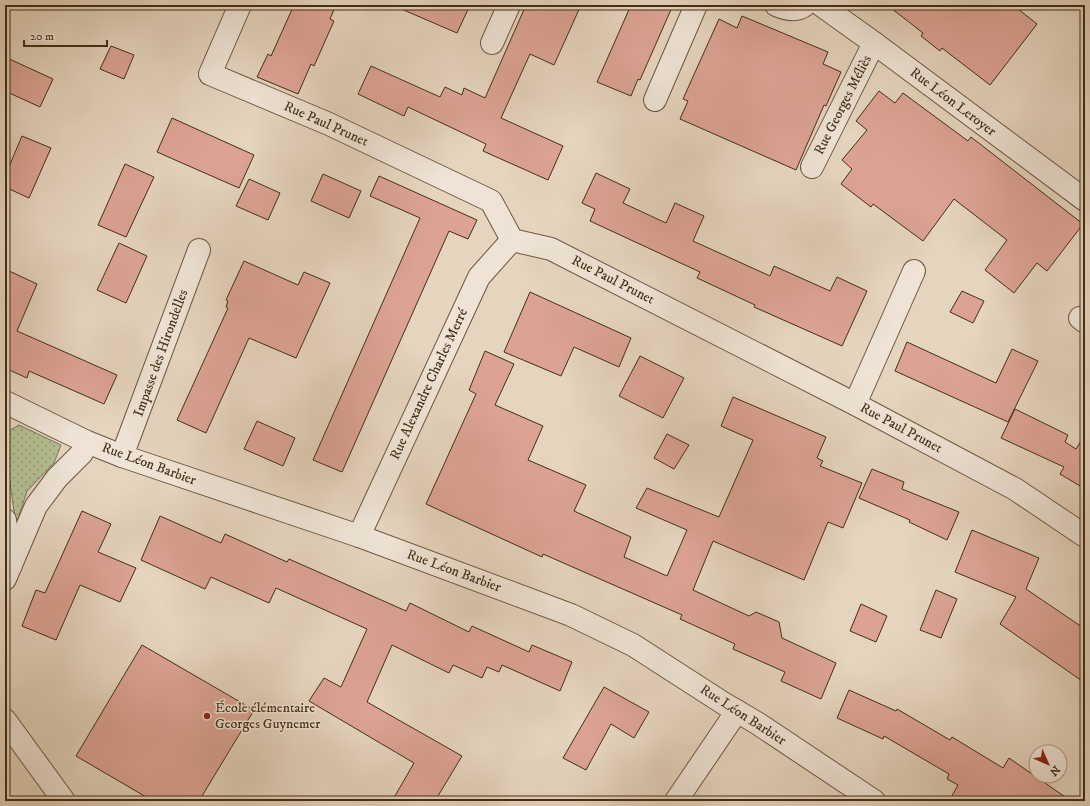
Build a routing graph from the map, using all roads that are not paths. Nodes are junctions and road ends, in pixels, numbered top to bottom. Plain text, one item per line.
1 (240, 5) edge
2 (509, 5) edge
3 (696, 5) edge
4 (776, 5) edge
5 (805, 5) edge
6 (821, 5) edge
7 (492, 43) dead end
8 (874, 43) junction
9 (655, 100) dead end
10 (812, 167) dead end
11 (1085, 200) edge
12 (512, 240) junction
13 (199, 250) dead end
14 (914, 272) dead end
15 (5, 402) edge
16 (855, 404) junction
17 (87, 442) junction
18 (122, 456) junction
19 (5, 520) edge
20 (359, 536) junction
21 (1085, 536) edge
22 (8, 572) edge
23 (737, 711) junction
24 (5, 720) edge
25 (64, 801) edge
26 (676, 801) edge
27 (874, 801) edge

1 - 12 street, Rue Paul Prunet
2 - 7 street
3 - 9 street
4 - 5 street
6 - 8 street, Rue Léon Leroyer
8 - 10 street, Rue Georges Méliès
8 - 11 street, Rue Léon Leroyer
12 - 16 street, Rue Paul Prunet
12 - 20 street, Rue Alexandre Charles Merré
13 - 18 street, Impasse des Hirondelles
14 - 16 street
15 - 17 street, Rue Léon Barbier
16 - 21 street, Rue Paul Prunet
17 - 18 street, Rue Léon Barbier
17 - 22 street
18 - 20 street, Rue Léon Barbier
19 - 22 street
20 - 23 street, Rue Léon Barbier
23 - 26 street
23 - 27 street, Rue Léon Barbier
24 - 25 street

